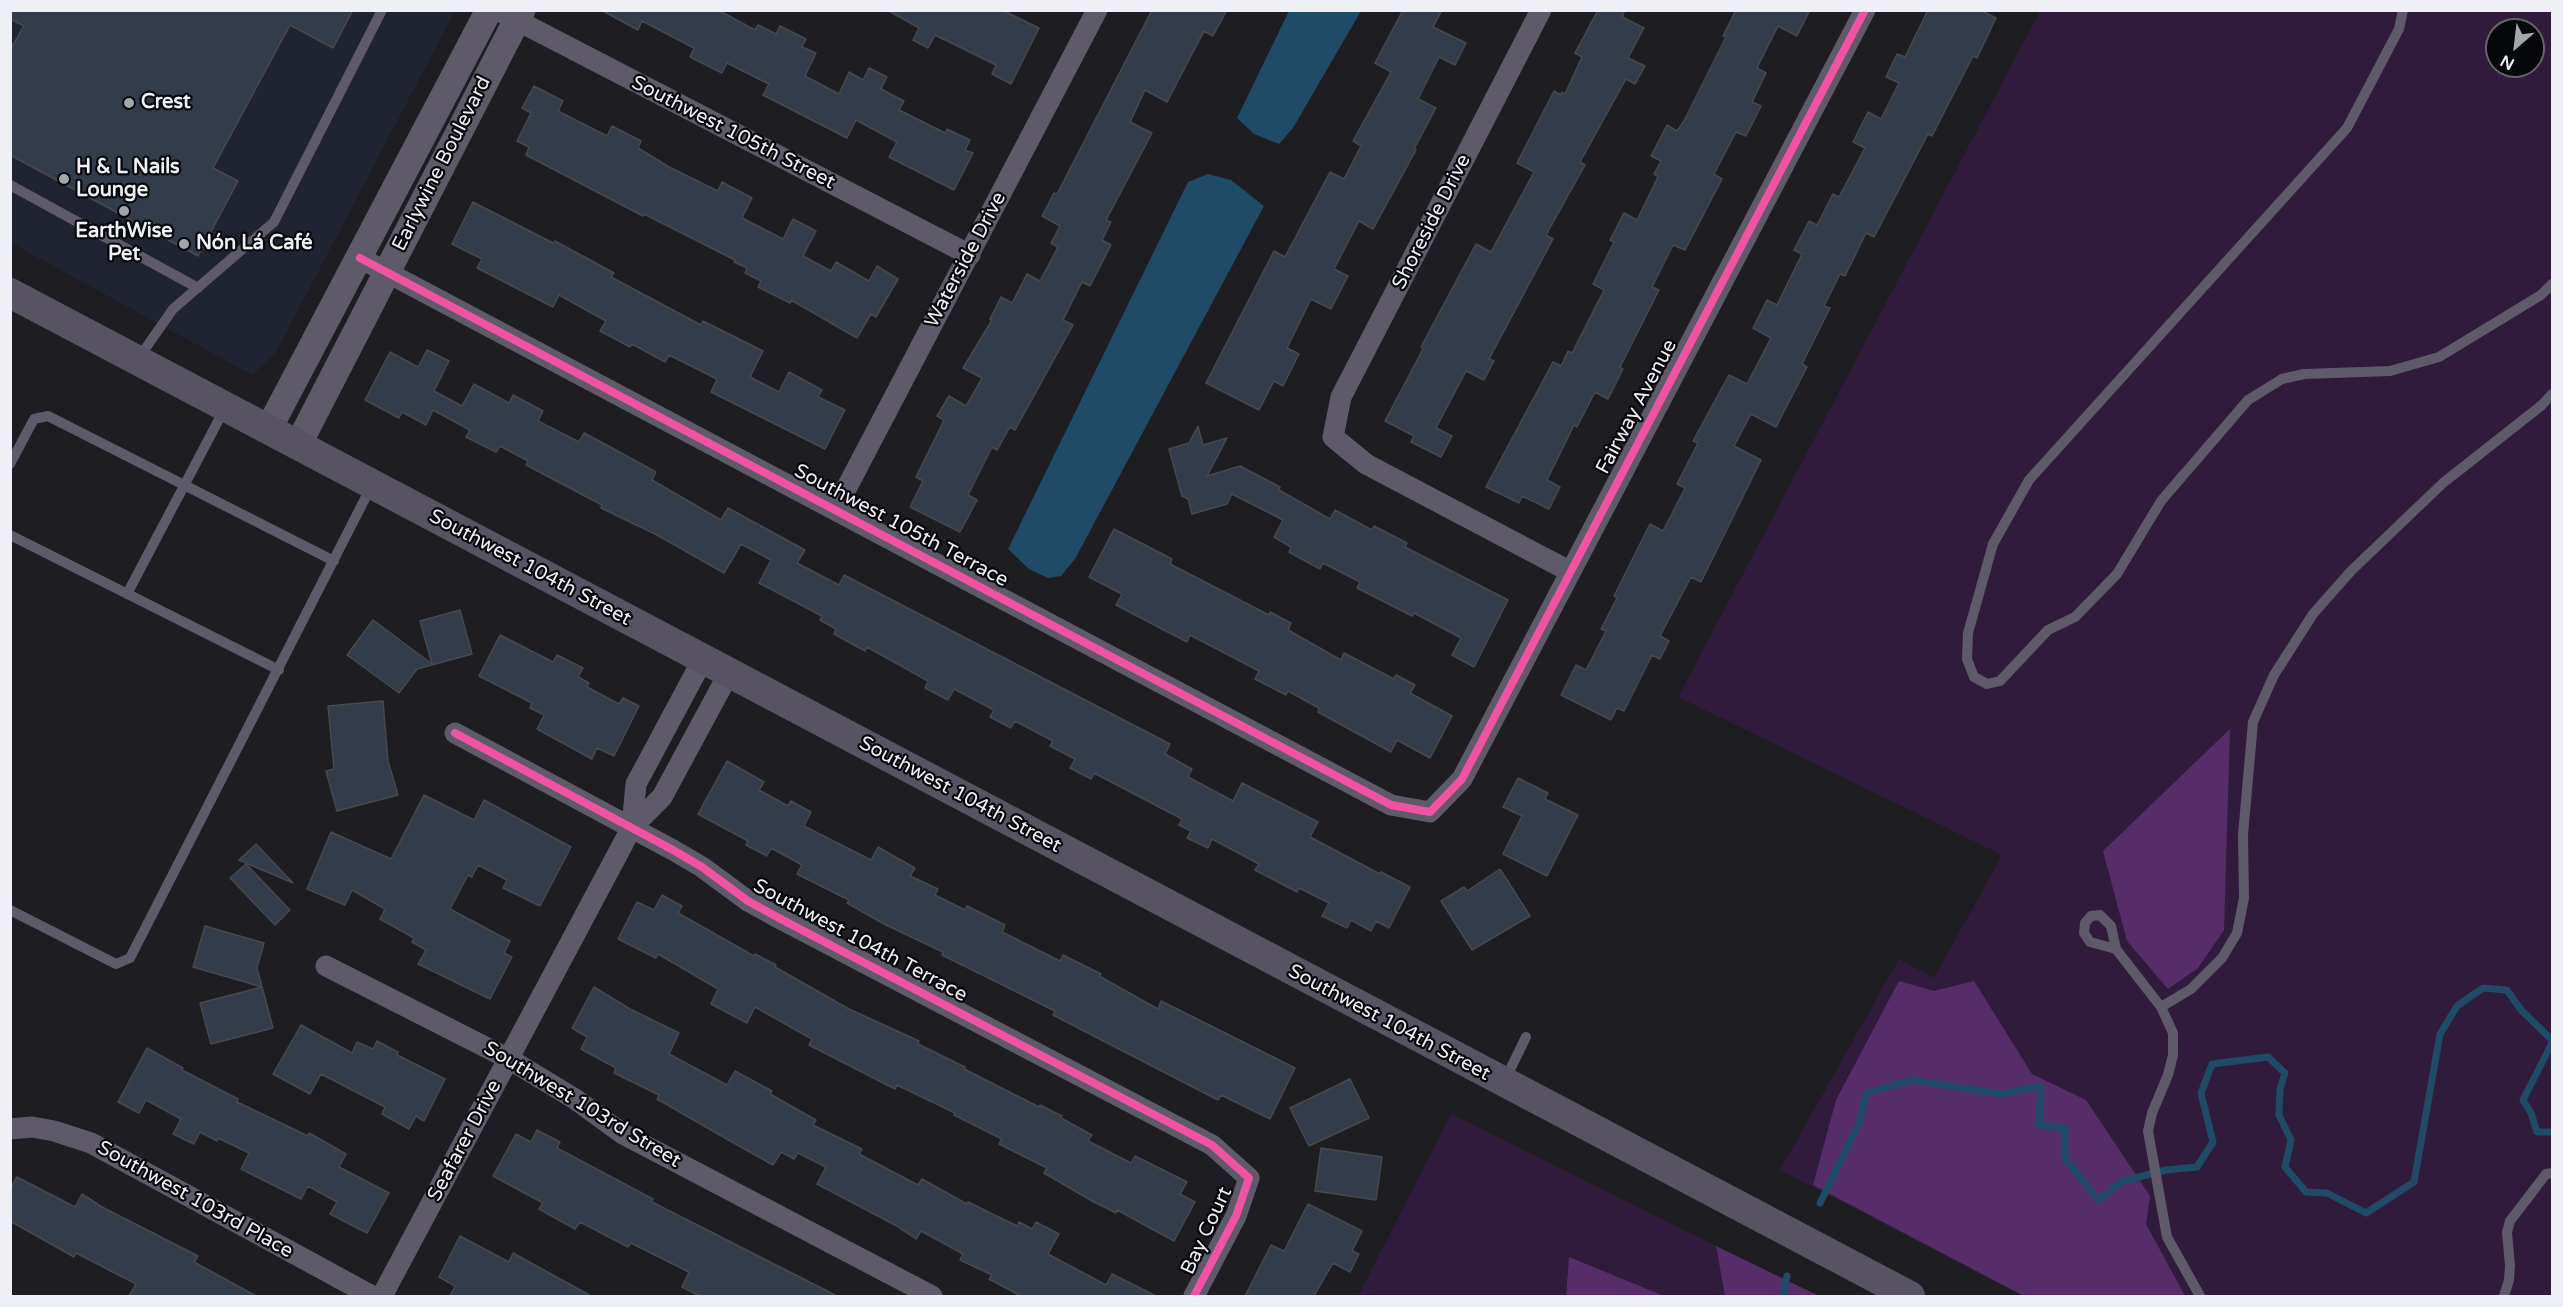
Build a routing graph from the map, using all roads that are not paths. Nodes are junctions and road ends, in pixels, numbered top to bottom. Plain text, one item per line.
1 (382, 10) edge
2 (489, 10) edge
3 (1097, 10) edge
4 (1541, 10) edge
5 (1865, 10) edge
6 (2403, 10) edge
7 (512, 14) edge
8 (10, 185) edge
9 (970, 255) junction
10 (360, 258) junction
11 (386, 272) junction
12 (2553, 284) edge
13 (198, 288) junction
14 (10, 293) edge
15 (137, 361) junction
16 (2553, 394) edge
17 (225, 408) junction
18 (268, 430) junction
19 (298, 445) junction
20 (10, 464) edge
21 (184, 484) junction
22 (372, 484) junction
23 (835, 510) junction
24 (10, 535) edge
25 (334, 561) junction
26 (1569, 571) junction
27 (127, 594) junction
28 (703, 659) junction
29 (279, 670) junction
30 (729, 673) junction
31 (455, 733) dead end
32 (1430, 812) joint
33 (632, 827) junction
34 (10, 910) edge
35 (2116, 949) dead end
36 (326, 966) dead end
37 (2161, 1007) junction
38 (1526, 1037) dead end
39 (509, 1059) junction
40 (1503, 1083) junction
41 (10, 1129) edge
42 (2553, 1173) edge
43 (1249, 1178) joint
44 (372, 1296) edge
45 (382, 1296) edge
46 (932, 1296) edge
47 (1194, 1296) edge
48 (1910, 1296) edge
49 (2200, 1296) edge
50 (2504, 1296) edge

1 - 13 lane
2 - 10 street, Earlywine Boulevard
3 - 9 street, Waterside Drive
4 - 26 street, Shoreside Drive
5 - 26 street, Fairway Avenue
6 - 12 lane
7 - 9 street, Southwest 105th Street
7 - 11 street, Earlywine Boulevard
8 - 13 lane
9 - 23 street, Waterside Drive
10 - 11 street, Southwest 105th Terrace
10 - 18 street, Earlywine Boulevard
11 - 19 street, Earlywine Boulevard
11 - 23 street, Southwest 105th Terrace
13 - 15 lane
14 - 15 main road, Southwest 104th Street
15 - 17 main road, Southwest 104th Street
16 - 37 lane
17 - 18 main road, Southwest 104th Street
17 - 21 lane
18 - 19 main road, Southwest 104th Street
19 - 22 main road, Southwest 104th Street
20 - 21 lane
21 - 25 lane
21 - 27 lane
22 - 25 lane
22 - 28 main road, Southwest 104th Street
23 - 32 street, Southwest 105th Terrace
24 - 27 lane
25 - 29 lane
26 - 32 street, Fairway Avenue
27 - 29 lane
28 - 30 main road, Southwest 104th Street
28 - 33 street, Seafarer Drive
29 - 34 lane
30 - 33 street, Seafarer Drive
30 - 40 main road, Southwest 104th Street
31 - 33 street, Southwest 104th Terrace
33 - 39 street, Seafarer Drive
33 - 43 street, Southwest 104th Terrace
35 - 37 lane
36 - 39 street, Southwest 103rd Street
37 - 49 lane
38 - 40 lane
39 - 45 street, Seafarer Drive
39 - 46 street, Southwest 103rd Street
40 - 48 main road, Southwest 104th Street
41 - 44 street, Southwest 103rd Place
42 - 50 lane
43 - 47 street, Bay Court

